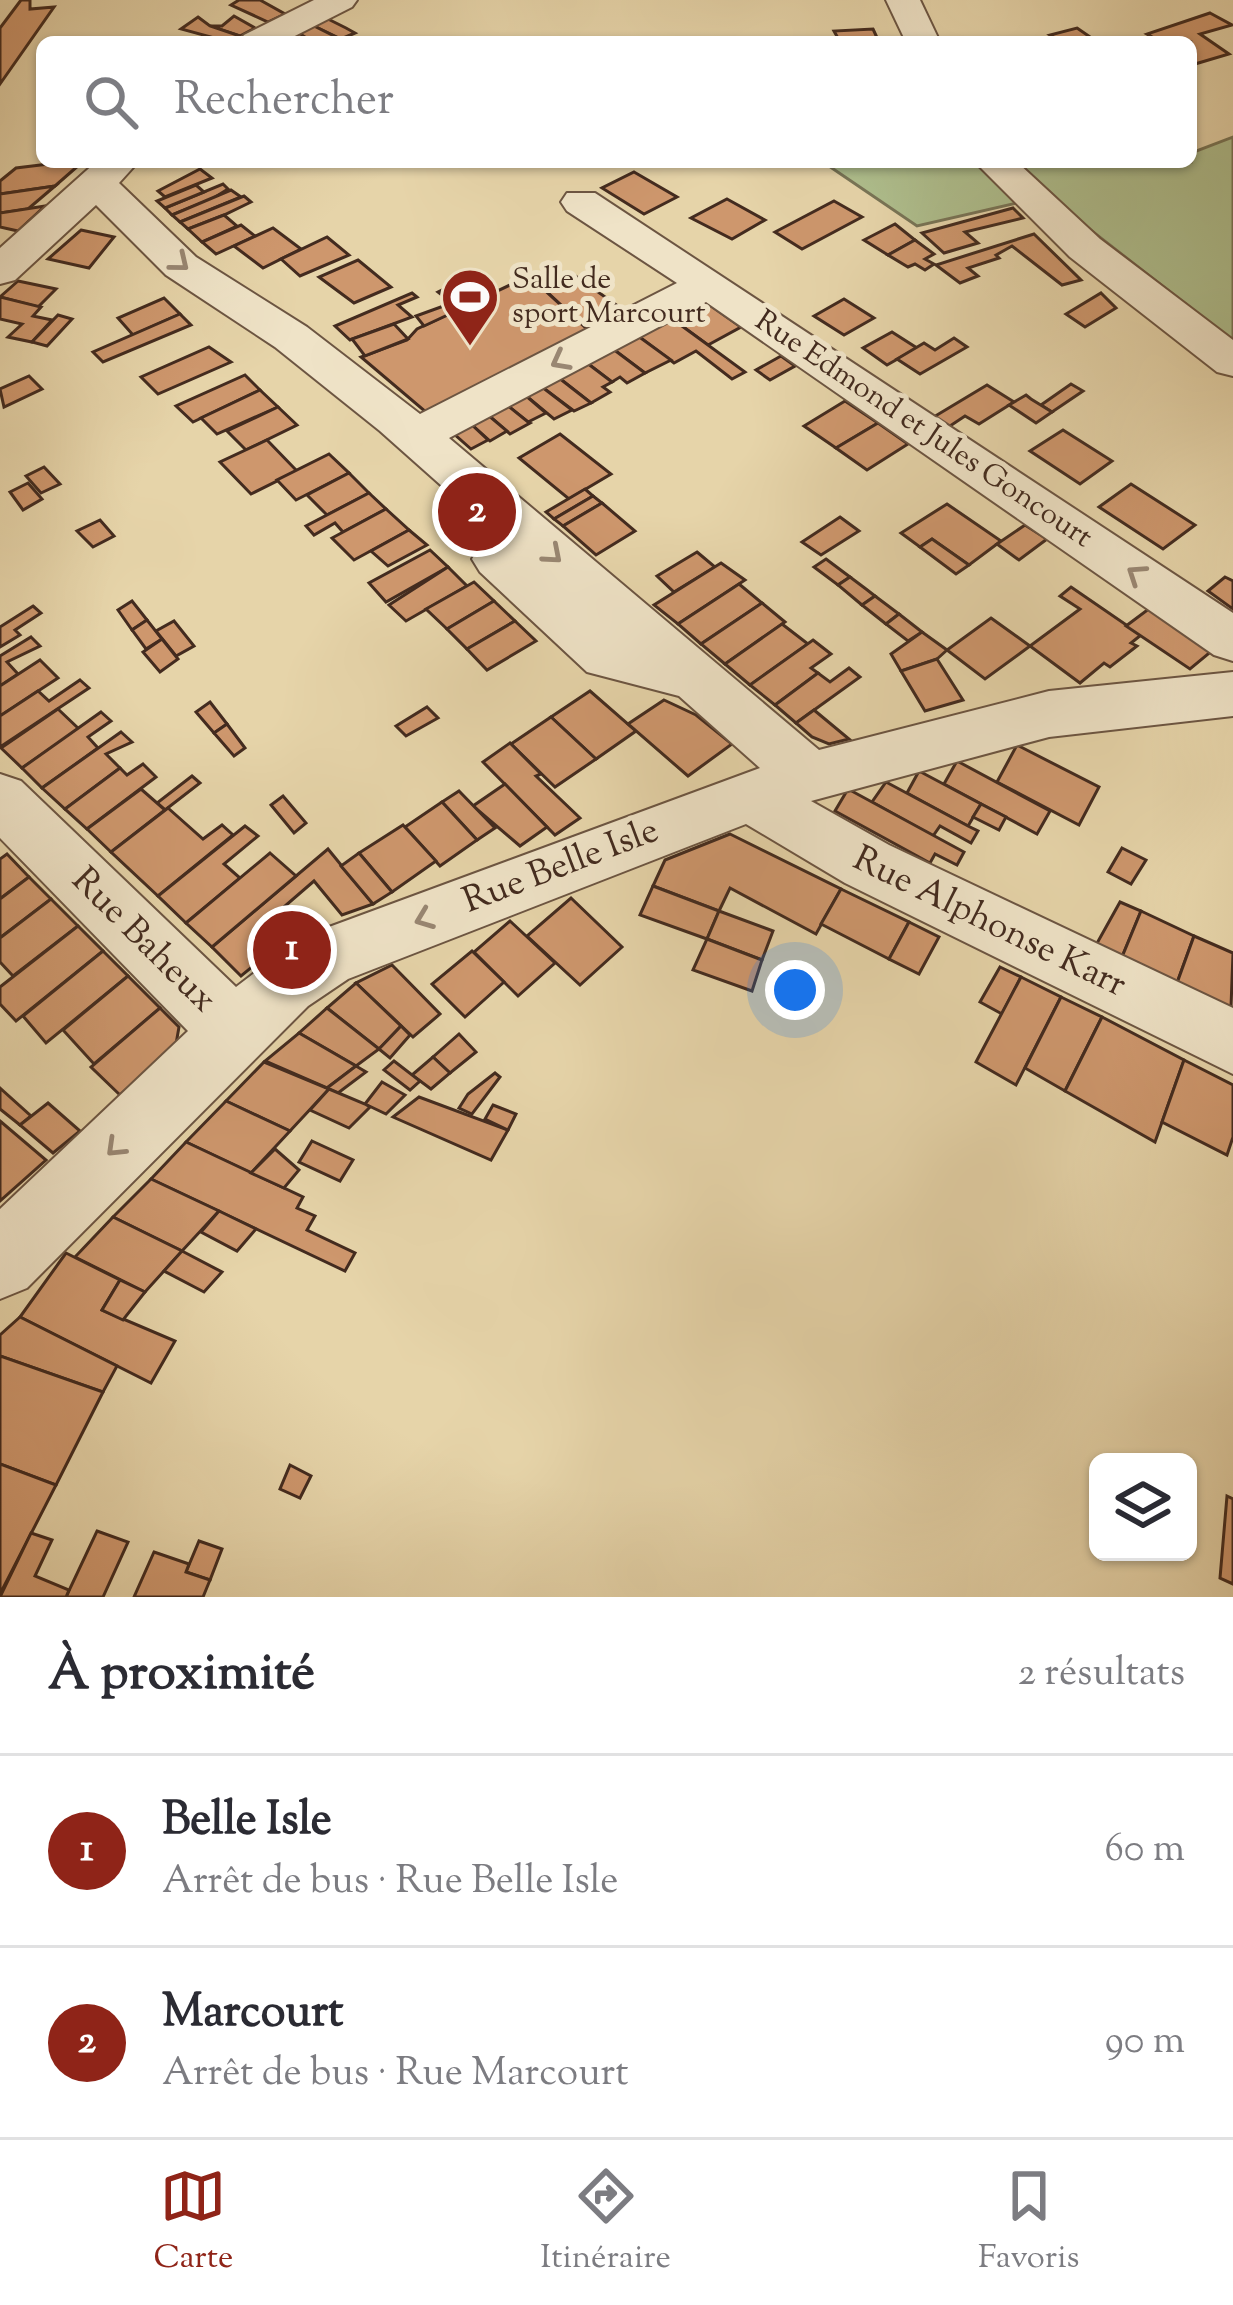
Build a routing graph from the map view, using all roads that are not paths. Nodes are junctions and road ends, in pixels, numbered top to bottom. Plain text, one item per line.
1 (340, 0) edge
2 (903, 0) edge
3 (268, 36) edge
4 (920, 36) edge
5 (1000, 168) edge
6 (107, 172) edge
7 (581, 202) dead end
8 (0, 271) edge
9 (708, 284) junction
10 (243, 305) junction
11 (1233, 362) edge
12 (416, 436) junction
13 (1233, 640) edge
14 (693, 677) junction
15 (1233, 694) edge
16 (779, 786) junction
17 (0, 800) edge
18 (235, 1032) junction
19 (1233, 1042) edge
20 (0, 1261) edge

1 - 3 street
2 - 4 street
5 - 11 street
6 - 8 street
6 -> 10 street, Rue Alphonse Karr
7 - 9 street, Rue Edmond et Jules Goncourt
9 -> 12 street
13 -> 9 street, Rue Edmond et Jules Goncourt
10 - 12 street, Rue Alphonse Karr
10 - 14 street
12 -> 14 street, Rue Alphonse Karr
14 - 16 street, Rue Alphonse Karr
15 - 16 street, Rue Belle Isle
16 -> 18 street, Rue Belle Isle
16 - 19 street, Rue Alphonse Karr
17 - 18 street, Rue Baheux
18 -> 20 street, Rue Belle Isle

